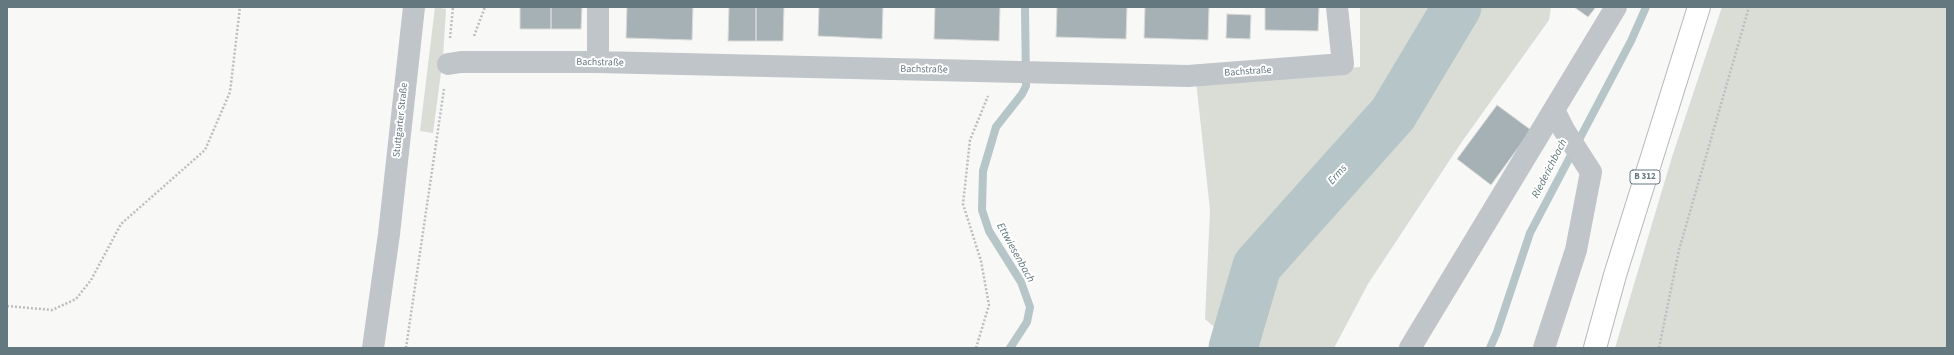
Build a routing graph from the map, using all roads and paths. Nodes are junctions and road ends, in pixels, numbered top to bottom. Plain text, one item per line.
1 (240, 7) edge
2 (414, 7) edge
3 (453, 7) edge
4 (598, 7) edge
5 (1337, 7) edge
6 (1616, 7) edge
7 (1699, 7) edge
8 (1749, 7) edge
9 (598, 62) junction
10 (448, 64) junction
11 (1002, 72) junction
12 (1554, 110) junction
13 (7, 306) edge
14 (373, 348) edge
15 (406, 348) edge
16 (976, 348) edge
17 (1410, 348) edge
18 (1544, 348) edge
19 (1595, 348) edge
20 (1659, 348) edge

1 - 13 path
2 - 14 street, Stuttgarter Straße
3 - 10 path
4 - 9 street
5 - 11 street, Bachstraße
6 - 12 street
7 - 19 highway, B 312
8 - 20 path
9 - 10 street, Bachstraße
9 - 11 street, Bachstraße
10 - 15 path
11 - 16 path
12 - 17 street
12 - 18 street

